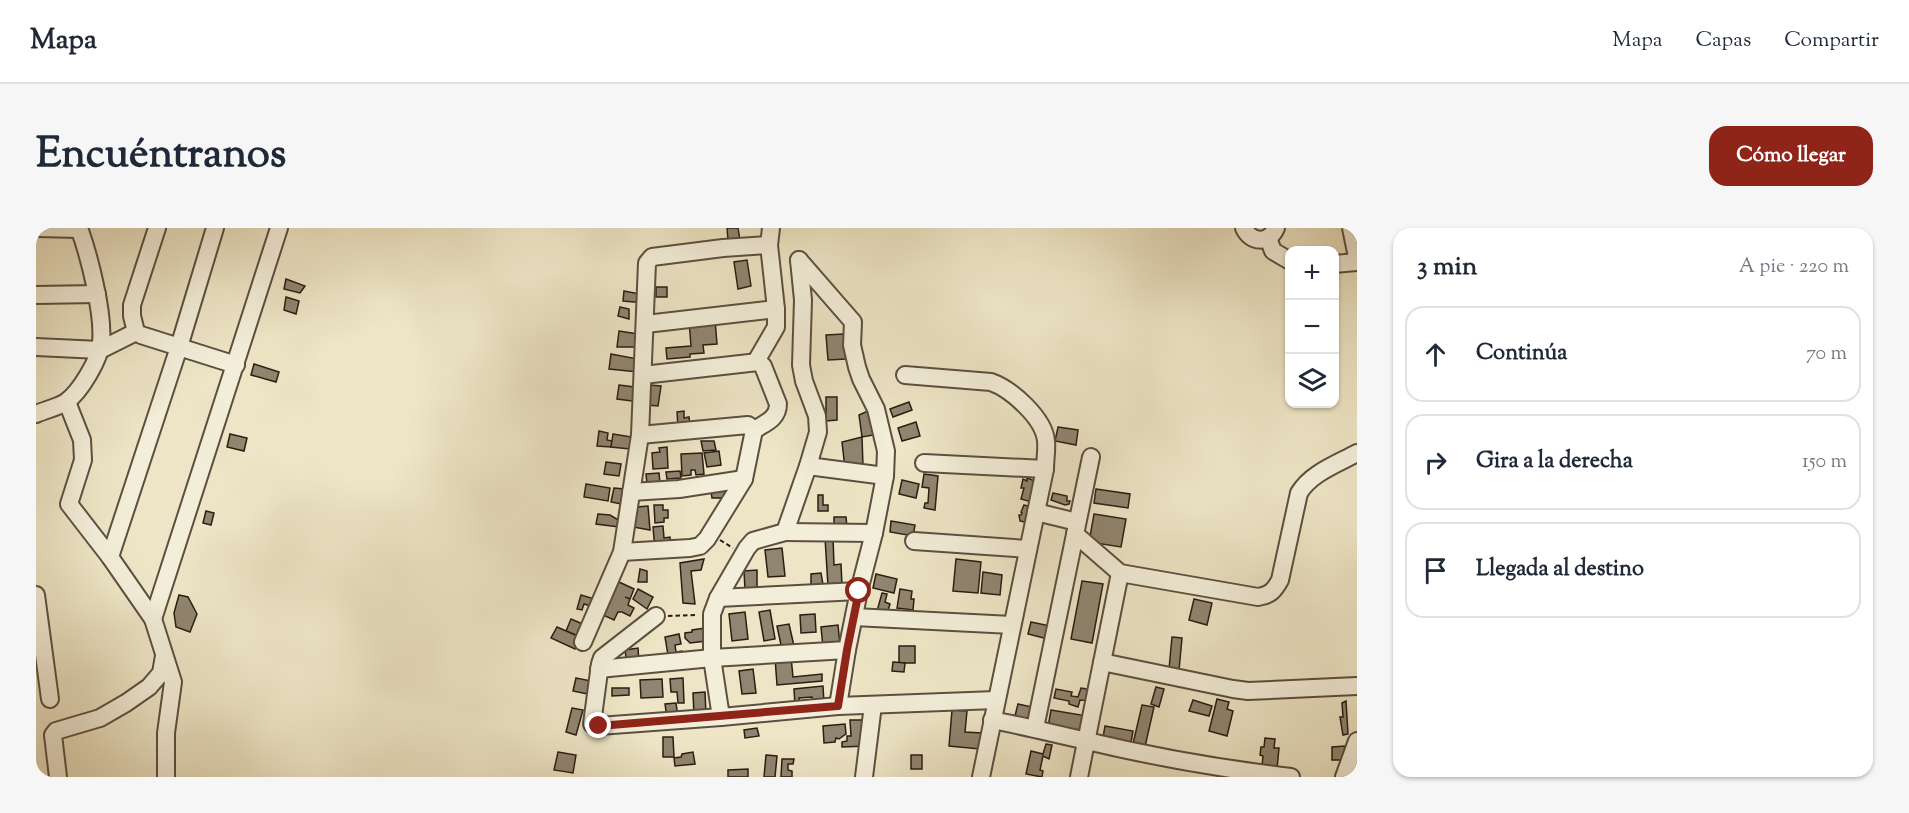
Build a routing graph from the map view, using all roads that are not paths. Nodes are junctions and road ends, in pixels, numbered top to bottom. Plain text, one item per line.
1 (36, 228) edge
2 (79, 228) edge
3 (157, 228) edge
4 (215, 228) edge
5 (279, 228) edge
6 (1244, 228) edge
7 (1352, 228) edge
8 (1272, 233) edge
9 (770, 236) edge
10 (1357, 257) edge
11 (1285, 258) edge
12 (1357, 262) edge
13 (1339, 264) edge
14 (97, 294) junction
15 (36, 295) edge
16 (776, 309) junction
17 (646, 324) junction
18 (128, 336) junction
19 (36, 347) edge
20 (179, 347) junction
21 (100, 350) junction
22 (758, 362) junction
23 (236, 364) junction
24 (643, 375) junction
25 (905, 375) dead end
26 (67, 402) junction
27 (36, 414) edge
28 (754, 430) junction
29 (640, 435) junction
30 (1357, 453) edge
31 (1091, 457) dead end
32 (924, 463) dead end
33 (808, 466) junction
34 (1045, 469) junction
35 (885, 476) junction
36 (744, 479) junction
37 (632, 492) junction
38 (1036, 512) junction
39 (1076, 528) junction
40 (786, 532) junction
41 (874, 533) junction
42 (914, 541) dead end
43 (1028, 549) junction
44 (622, 552) junction
45 (110, 557) junction
46 (1120, 573) junction
47 (859, 591) junction
48 (36, 595) edge
49 (718, 597) junction
50 (656, 616) road end
51 (854, 616) junction
52 (153, 619) junction
53 (1012, 625) junction
54 (583, 642) dead end
55 (847, 650) junction
56 (164, 656) junction
57 (712, 658) junction
58 (1102, 662) junction
59 (599, 669) junction
60 (1357, 686) edge
61 (50, 699) dead end
62 (996, 700) junction
63 (873, 705) junction
64 (838, 706) junction
65 (721, 717) junction
66 (992, 720) junction
67 (1035, 728) junction
68 (1086, 741) junction
69 (1357, 741) edge
70 (1245, 774) edge
71 (58, 777) edge
72 (166, 777) edge
73 (864, 777) edge
74 (981, 777) edge
75 (1079, 777) edge
76 (1291, 777) edge
77 (1344, 777) edge

1 - 2 street
2 - 14 street
3 - 18 street
4 - 20 street
5 - 23 street
6 - 8 street
7 - 10 street
8 - 11 street
9 - 16 street
9 - 17 street
12 - 13 street
14 - 15 street
14 - 21 street
16 - 17 street
16 - 22 street
17 - 24 street
18 - 20 street
18 - 21 street
19 - 21 street
20 - 23 street
20 - 45 street
21 - 26 street
22 - 24 street
22 - 28 street
23 - 52 street
24 - 29 street
25 - 34 street
26 - 27 street
26 - 45 street
28 - 29 street
28 - 36 street
29 - 37 street
30 - 46 street
31 - 39 street
32 - 34 street
33 - 35 street
33 - 35 street
33 - 40 street
34 - 38 street
35 - 41 street
36 - 37 street
36 - 44 street
37 - 44 street
38 - 39 street
38 - 43 street
39 - 46 street
39 - 67 street
40 - 41 street
40 - 49 street
41 - 47 street
42 - 43 street
43 - 53 street
44 - 54 street
45 - 52 street
46 - 58 street
47 - 49 street
47 - 51 street
48 - 61 street
49 - 57 street
50 - 59 street
51 - 53 street
51 - 55 street
52 - 56 street
53 - 62 street
55 - 57 street
55 - 64 street
56 - 71 street
56 - 72 street
57 - 59 street
57 - 65 street
58 - 60 street
58 - 68 street
59 - 65 street
62 - 63 street
62 - 66 street
63 - 64 street
63 - 73 street
64 - 65 street
66 - 67 street
66 - 74 street
67 - 68 street
68 - 70 street
68 - 75 street
69 - 77 street
70 - 76 street

